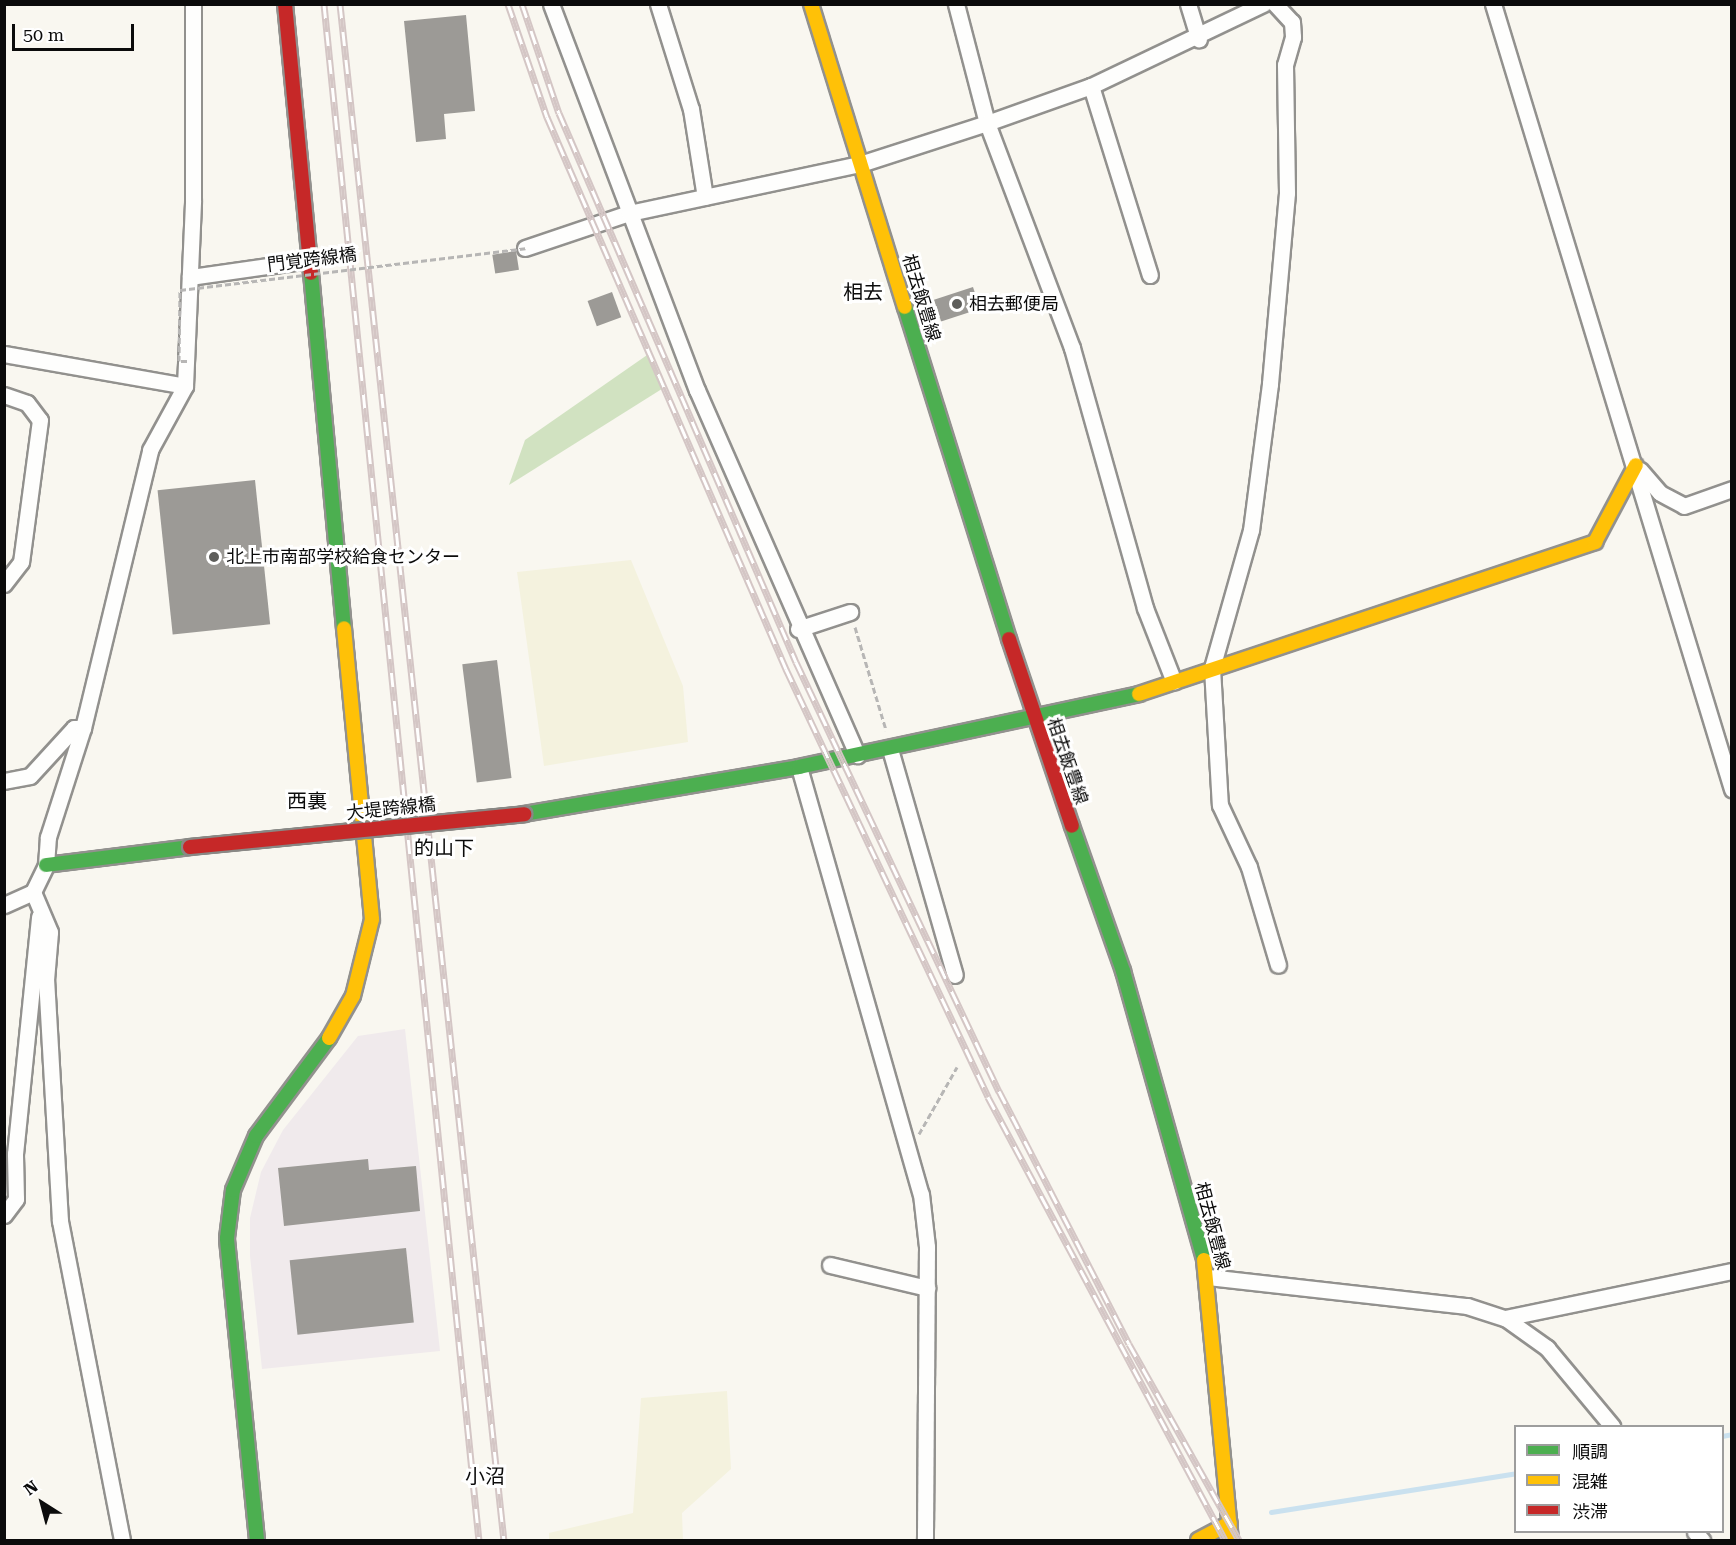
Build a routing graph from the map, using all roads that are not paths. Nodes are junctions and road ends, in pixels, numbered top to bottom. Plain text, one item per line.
1 (193, 4) edge
2 (285, 4) edge
3 (551, 4) edge
4 (658, 4) edge
5 (811, 4) edge
6 (956, 4) edge
7 (1188, 4) edge
8 (1263, 4) edge
9 (1275, 4) edge
10 (1492, 4) edge
11 (1199, 39) junction
12 (1091, 86) junction
13 (987, 123) junction
14 (860, 164) junction
15 (705, 197) junction
16 (628, 213) junction
17 (525, 248) road end
18 (310, 260) junction
19 (1150, 275) dead end
20 (190, 277) junction
21 (4, 354) edge
22 (186, 386) junction
23 (4, 395) edge
24 (1636, 465) junction
25 (1731, 489) edge
26 (4, 584) edge
27 (850, 612) road end
28 (798, 629) junction
29 (1212, 668) junction
30 (1174, 682) junction
31 (1034, 720) junction
32 (82, 728) junction
33 (890, 749) junction
34 (857, 755) junction
35 (799, 767) junction
36 (4, 781) edge
37 (1731, 789) edge
38 (46, 865) junction
39 (33, 892) junction
40 (4, 905) edge
41 (39, 916) junction
42 (1278, 965) dead end
43 (955, 975) dead end
44 (4, 1215) edge
45 (830, 1265) dead end
46 (1731, 1271) edge
47 (1208, 1277) junction
48 (927, 1288) junction
49 (1505, 1318) junction
50 (1611, 1425) edge
51 (1230, 1523) junction
52 (122, 1540) edge
53 (257, 1540) edge
54 (925, 1540) edge
55 (1198, 1540) edge
56 (1231, 1540) edge

1 - 20 street
2 - 18 street
3 - 16 street
4 - 15 street
5 - 14 street, 相去飯豊線
6 - 13 street
7 - 11 street
8 - 11 street
9 - 29 street
10 - 24 street
11 - 12 street
12 - 13 street
12 - 19 street
13 - 14 street
13 - 30 street
14 - 15 street
14 - 31 street, 相去飯豊線
15 - 16 street
16 - 17 street
16 - 28 street
18 - 20 street
18 - 53 street
20 - 22 street
21 - 22 street
22 - 32 street
23 - 26 street
24 - 25 street
24 - 29 street, 大堤跨線橋
24 - 37 street
27 - 28 street
28 - 34 street
29 - 30 street, 大堤跨線橋
29 - 42 street
30 - 31 street, 大堤跨線橋
31 - 33 street, 大堤跨線橋
31 - 47 street, 相去飯豊線
32 - 36 street
32 - 38 street
33 - 34 street, 大堤跨線橋
33 - 43 street
34 - 35 street, 大堤跨線橋
35 - 38 street, 大堤跨線橋, bridge
35 - 48 street
38 - 39 street
39 - 40 street
39 - 41 street
41 - 44 street
41 - 52 street
45 - 48 street
46 - 49 street
47 - 49 street
47 - 51 street, 相去飯豊線
48 - 54 street
49 - 50 street
51 - 55 street
51 - 56 street, 相去飯豊線

